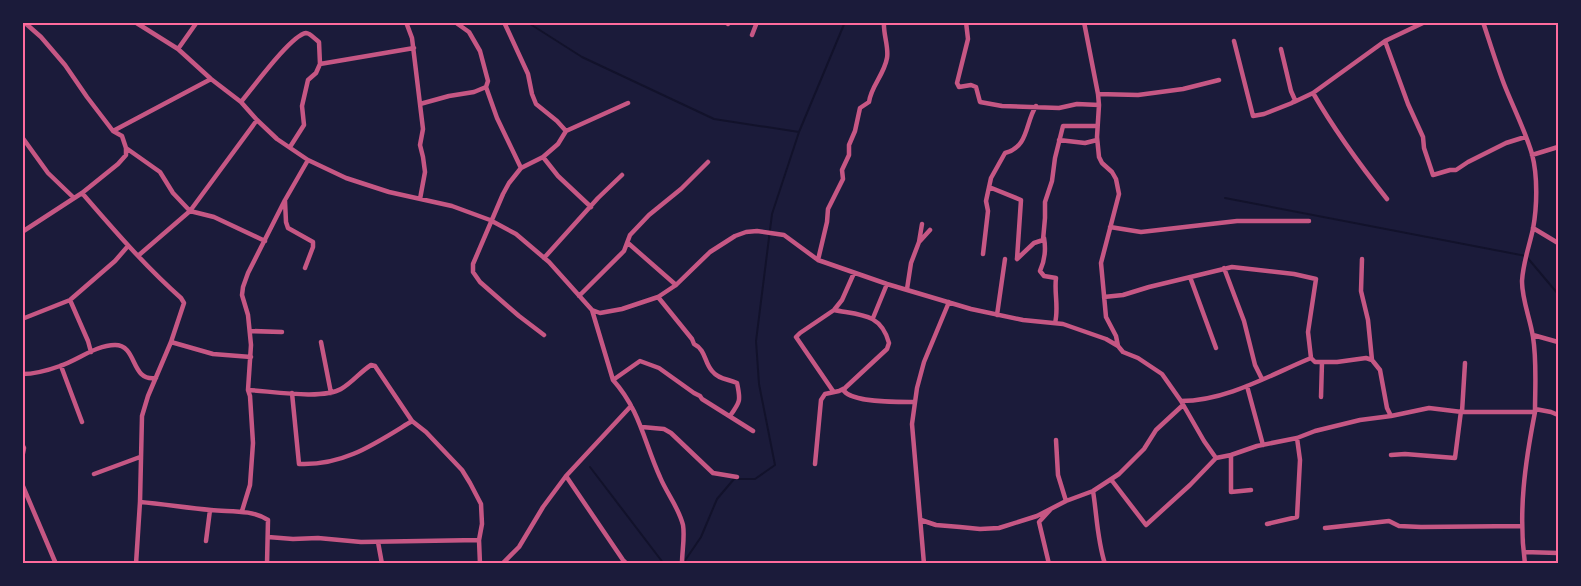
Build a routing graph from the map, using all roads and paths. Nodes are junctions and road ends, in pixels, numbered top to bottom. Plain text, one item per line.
1 (24, 22) edge
2 (135, 22) edge
3 (197, 22) edge
4 (406, 22) edge
5 (455, 22) edge
6 (504, 22) edge
7 (757, 22) edge
8 (884, 22) edge
9 (966, 22) edge
10 (1084, 22) edge
11 (1408, 22) edge
12 (1425, 22) edge
13 (1483, 22) edge
14 (1409, 28) junction
15 (752, 34) dead end
16 (1385, 40) junction
17 (1234, 41) dead end
18 (414, 48) junction
19 (178, 49) junction
20 (1281, 49) dead end
21 (320, 64) junction
22 (211, 79) junction
23 (1219, 80) dead end
24 (486, 87) junction
25 (1313, 93) junction
26 (1098, 94) junction
27 (241, 102) junction
28 (1294, 102) junction
29 (628, 103) dead end
30 (420, 104) junction
31 (1099, 105) junction
32 (1036, 106) junction
33 (257, 120) junction
34 (1097, 126) junction
35 (113, 131) junction
36 (566, 131) junction
37 (22, 137) edge
38 (1525, 137) junction
39 (1059, 140) junction
40 (1097, 140) junction
41 (1558, 147) edge
42 (126, 148) junction
43 (290, 148) junction
44 (1532, 155) junction
45 (543, 157) junction
46 (308, 160) junction
47 (708, 162) dead end
48 (521, 168) junction
49 (622, 175) dead end
50 (989, 187) junction
51 (82, 193) junction
52 (74, 198) junction
53 (1387, 199) dead end
54 (285, 200) junction
55 (420, 200) junction
56 (591, 207) junction
57 (190, 211) junction
58 (490, 220) junction
59 (275, 221) junction
60 (286, 222) junction
61 (1309, 222) dead end
62 (922, 224) dead end
63 (1110, 227) junction
64 (1533, 228) junction
65 (930, 230) dead end
66 (22, 232) edge
67 (1043, 232) junction
68 (265, 241) junction
69 (919, 242) junction
70 (628, 243) junction
71 (1558, 243) edge
72 (128, 246) junction
73 (983, 254) dead end
74 (139, 256) junction
75 (544, 258) junction
76 (1005, 259) dead end
77 (1362, 259) dead end
78 (818, 260) junction
79 (304, 268) dead end
80 (1224, 268) junction
81 (854, 272) junction
82 (1190, 277) junction
83 (676, 284) junction
84 (887, 284) junction
85 (907, 289) junction
86 (579, 296) junction
87 (1104, 296) junction
88 (658, 297) junction
89 (70, 300) junction
90 (949, 302) junction
91 (592, 310) junction
92 (834, 310) junction
93 (997, 315) junction
94 (873, 318) junction
95 (22, 319) edge
96 (1055, 323) junction
97 (250, 331) junction
98 (282, 332) dead end
99 (544, 335) dead end
100 (1533, 336) junction
101 (171, 342) junction
102 (321, 342) dead end
103 (1558, 342) edge
104 (1118, 346) junction
105 (1216, 348) dead end
106 (91, 352) junction
107 (251, 357) junction
108 (1311, 358) junction
109 (1372, 360) junction
110 (1322, 362) junction
111 (1465, 363) dead end
112 (60, 366) junction
113 (22, 374) edge
114 (156, 378) junction
115 (1262, 379) junction
116 (613, 380) junction
117 (1247, 386) junction
118 (846, 388) junction
119 (248, 390) junction
120 (833, 392) junction
121 (292, 393) junction
122 (331, 393) junction
123 (1321, 397) dead end
124 (915, 402) junction
125 (1182, 403) junction
126 (631, 406) junction
127 (1535, 411) junction
128 (1462, 412) junction
129 (730, 416) junction
130 (1391, 416) junction
131 (1558, 416) edge
132 (412, 421) junction
133 (82, 422) dead end
134 (642, 427) junction
135 (753, 432) dead end
136 (1297, 438) junction
137 (1056, 440) dead end
138 (22, 444) edge
139 (1263, 444) junction
140 (1231, 455) junction
141 (1390, 455) dead end
142 (140, 457) junction
143 (22, 458) edge
144 (1216, 458) junction
145 (814, 464) dead end
146 (94, 474) dead end
147 (566, 476) junction
148 (737, 477) dead end
149 (1113, 482) dead end
150 (22, 484) edge
151 (1251, 490) dead end
152 (1093, 491) junction
153 (1066, 501) junction
154 (140, 502) junction
155 (1051, 509) junction
156 (210, 510) junction
157 (242, 511) junction
158 (921, 520) junction
159 (1267, 524) dead end
160 (1522, 526) junction
161 (1325, 528) dead end
162 (268, 538) junction
163 (479, 540) junction
164 (206, 541) dead end
165 (378, 542) junction
166 (1524, 552) junction
167 (1558, 553) edge
168 (623, 562) edge
169 (56, 564) edge
170 (136, 564) edge
171 (267, 564) edge
172 (382, 564) edge
173 (480, 564) edge
174 (502, 564) edge
175 (682, 564) edge
176 (924, 564) edge
177 (1049, 564) edge
178 (1105, 564) edge
179 (1525, 564) edge

1 - 35 street
2 - 19 street
3 - 19 street
4 - 18 street
5 - 24 street
6 - 36 street
7 - 15 street
8 - 78 street
9 - 32 street
10 - 26 street
11 - 14 street
12 - 14 street
13 - 38 street
14 - 16 street
16 - 25 street
16 - 38 street
17 - 28 street
18 - 21 street
18 - 30 street
19 - 22 street
20 - 28 street
21 - 27 street
21 - 43 street
22 - 27 street
22 - 35 street
23 - 26 street
24 - 30 street
24 - 48 street
25 - 28 street
25 - 53 street
26 - 31 street
27 - 33 street
29 - 36 street
30 - 55 street
31 - 32 street
31 - 34 street
32 - 50 street
33 - 43 street
33 - 57 street
34 - 39 street
34 - 40 street
35 - 42 street
36 - 45 street
37 - 52 street
38 - 44 street
39 - 40 street
39 - 67 street
40 - 63 street
41 - 44 street
42 - 51 street
42 - 57 street
43 - 46 street
44 - 64 street
45 - 48 street
45 - 56 street
46 - 54 street
46 - 55 street
47 - 70 street
48 - 58 street
49 - 56 street
50 - 67 street
50 - 73 street
51 - 52 street
51 - 72 street
52 - 66 street
54 - 59 street
54 - 60 street
55 - 58 street
56 - 75 street
57 - 68 street
57 - 74 street
58 - 75 street
58 - 99 street
59 - 60 street
59 - 68 street
60 - 79 street
61 - 63 street
62 - 69 street
63 - 87 street
64 - 71 street
64 - 100 street
65 - 69 street
67 - 96 street
68 - 97 street
69 - 85 street
70 - 83 street
70 - 86 street
72 - 74 street
72 - 89 street
74 - 101 street
75 - 86 street
76 - 93 street
77 - 109 street
78 - 81 street
78 - 83 street
80 - 82 street
80 - 108 street
80 - 115 street
81 - 84 street
81 - 92 street
82 - 87 street
82 - 105 street
83 - 88 street
84 - 85 street
84 - 94 street
85 - 90 street
86 - 91 street
87 - 104 street
88 - 91 street
88 - 129 street
89 - 95 street
89 - 106 street
90 - 93 street
90 - 124 street
91 - 116 street
92 - 94 street
92 - 120 street
93 - 96 street
94 - 118 street
96 - 104 street
97 - 98 street
97 - 107 street
100 - 103 street
100 - 127 street
101 - 107 street
101 - 114 street
102 - 122 street
104 - 125 street
106 - 112 street
106 - 114 street
107 - 119 street
108 - 110 street
108 - 115 street
109 - 110 street
109 - 130 street
110 - 123 street
111 - 128 street
112 - 113 street
112 - 133 street
114 - 142 street
115 - 117 street
116 - 126 street
116 - 129 street
117 - 125 street
117 - 139 street
118 - 120 street
118 - 124 street
119 - 121 street
119 - 157 street
120 - 145 street
121 - 122 street
121 - 132 street
122 - 132 street
124 - 158 street
125 - 144 street
125 - 152 street
126 - 134 street
126 - 147 street
127 - 128 street
127 - 131 street
127 - 160 street
128 - 130 street
128 - 141 street
129 - 135 street
130 - 136 street
132 - 163 street
134 - 148 street
134 - 175 street
136 - 139 street
136 - 159 street
137 - 153 street
138 - 143 street
139 - 140 street
140 - 144 street
140 - 151 street
142 - 146 street
142 - 154 street
144 - 149 street
147 - 168 street
147 - 174 street
150 - 169 street
152 - 153 street
152 - 178 street
153 - 155 street
154 - 156 street
154 - 170 street
155 - 158 street
155 - 177 street
156 - 157 street
156 - 164 street
157 - 162 street
158 - 176 street
160 - 161 street
160 - 166 street
162 - 165 street
162 - 171 street
163 - 165 street
163 - 173 street
165 - 172 street
166 - 167 street
166 - 179 street

